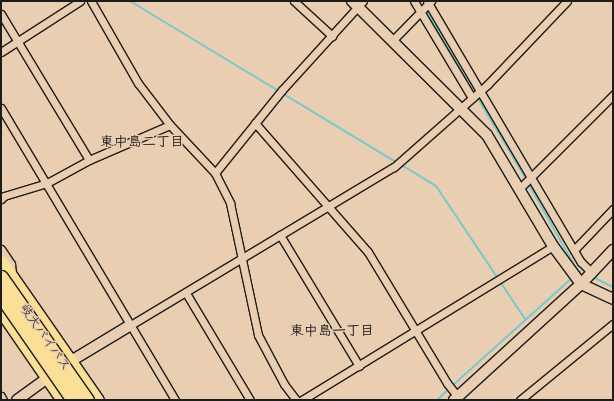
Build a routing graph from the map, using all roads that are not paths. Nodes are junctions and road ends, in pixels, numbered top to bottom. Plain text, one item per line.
1 (80, 1) edge
2 (91, 1) edge
3 (294, 1) edge
4 (414, 1) edge
5 (568, 1) edge
6 (357, 3) edge
7 (426, 6) edge
8 (1, 14) edge
9 (332, 36) junction
10 (392, 41) junction
11 (18, 42) junction
12 (1, 52) edge
13 (476, 95) junction
14 (613, 95) edge
15 (1, 108) edge
16 (461, 109) junction
17 (255, 122) junction
18 (170, 125) junction
19 (89, 160) junction
20 (215, 173) junction
21 (530, 178) junction
22 (47, 183) junction
23 (522, 187) junction
24 (1, 200) edge
25 (326, 207) junction
26 (613, 210) edge
27 (280, 235) junction
28 (553, 246) junction
29 (1, 249) edge
30 (574, 250) junction
31 (613, 250) edge
32 (242, 258) junction
33 (1, 262) edge
34 (592, 273) junction
35 (7, 278) edge
36 (579, 282) junction
37 (186, 292) junction
38 (1, 296) edge
39 (613, 299) edge
40 (1, 310) edge
41 (1, 317) edge
42 (613, 324) edge
43 (129, 326) junction
44 (16, 331) junction
45 (415, 332) junction
46 (71, 361) junction
47 (359, 366) junction
48 (47, 378) junction
49 (1, 396) edge
50 (455, 396) edge
51 (3, 400) edge
52 (17, 400) edge
53 (63, 400) edge
54 (74, 400) edge
55 (87, 400) edge
56 (97, 400) edge
57 (174, 400) edge
58 (250, 400) edge
59 (296, 400) edge
60 (302, 400) edge
61 (520, 400) edge

1 - 11 street
2 - 18 street
3 - 9 street
4 - 7 street
5 - 13 street
6 - 9 street
6 - 10 street
7 - 10 street
7 - 13 street
7 - 13 street
8 - 11 street
9 - 17 street
10 - 16 street
11 - 12 street
11 - 19 street
13 - 16 street
13 - 21 street
14 - 21 street
15 - 22 street
16 - 23 street
16 - 25 street
17 - 20 street
17 - 25 street
18 - 19 street
18 - 20 street
19 - 22 street
20 - 32 street
21 - 23 street
21 - 30 street
22 - 24 street
22 - 43 street
23 - 28 street
25 - 27 street
25 - 45 street
26 - 30 street
27 - 32 street
27 - 47 street
28 - 36 street
28 - 45 street
29 - 35 street
30 - 34 street
31 - 34 street
32 - 37 street
32 - 59 street
33 - 35 highway
34 - 36 street
35 - 46 highway
35 - 55 highway, 岐大バイパス, bridge
36 - 39 street
36 - 50 street
37 - 43 street
37 - 58 street
38 - 54 highway, 岐大バイパス, bridge
40 - 44 highway
41 - 44 street
42 - 61 street
43 - 46 street
43 - 57 street
44 - 48 highway
45 - 47 street
45 - 50 street
46 - 48 street
46 - 56 highway
47 - 60 street
48 - 52 street
48 - 53 highway
49 - 51 street

